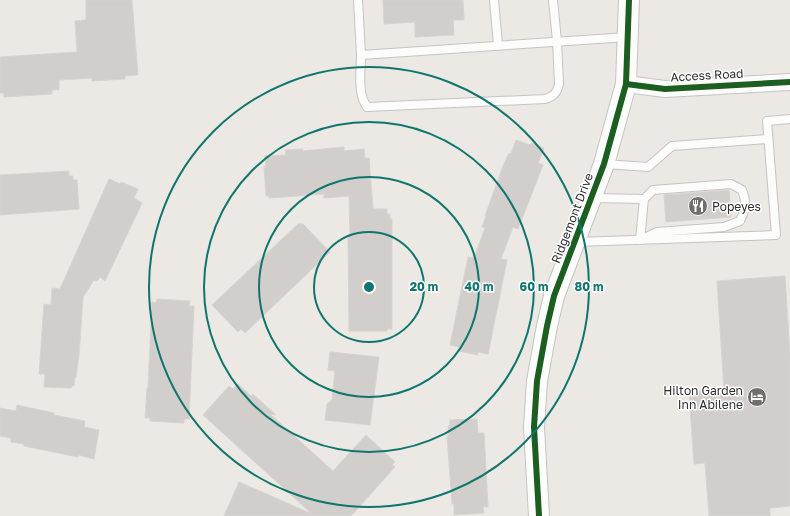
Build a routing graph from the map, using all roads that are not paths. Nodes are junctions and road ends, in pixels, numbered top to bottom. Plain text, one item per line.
1 (358, 0) edge
2 (494, 0) edge
3 (553, 0) edge
4 (629, 0) edge
5 (629, 36) junction
6 (558, 41) junction
7 (498, 45) junction
8 (361, 55) junction
9 (790, 82) edge
10 (626, 84) junction
11 (790, 119) edge
12 (768, 139) junction
13 (604, 164) junction
14 (592, 198) junction
15 (644, 199) junction
16 (640, 240) junction
17 (575, 242) junction
18 (539, 516) edge

1 - 8 lane
2 - 7 lane
3 - 6 lane
4 - 5 street, Ridgemont Drive
5 - 6 lane
5 - 10 street, Ridgemont Drive
6 - 7 lane
6 - 8 lane
7 - 8 lane
9 - 10 street, Access Road
10 - 13 street, Ridgemont Drive
11 - 12 lane
12 - 13 lane
12 - 16 lane
13 - 14 street, Ridgemont Drive
14 - 15 lane
14 - 17 street, Ridgemont Drive
15 - 16 lane
15 - 16 lane
16 - 17 lane
17 - 18 street, Ridgemont Drive

